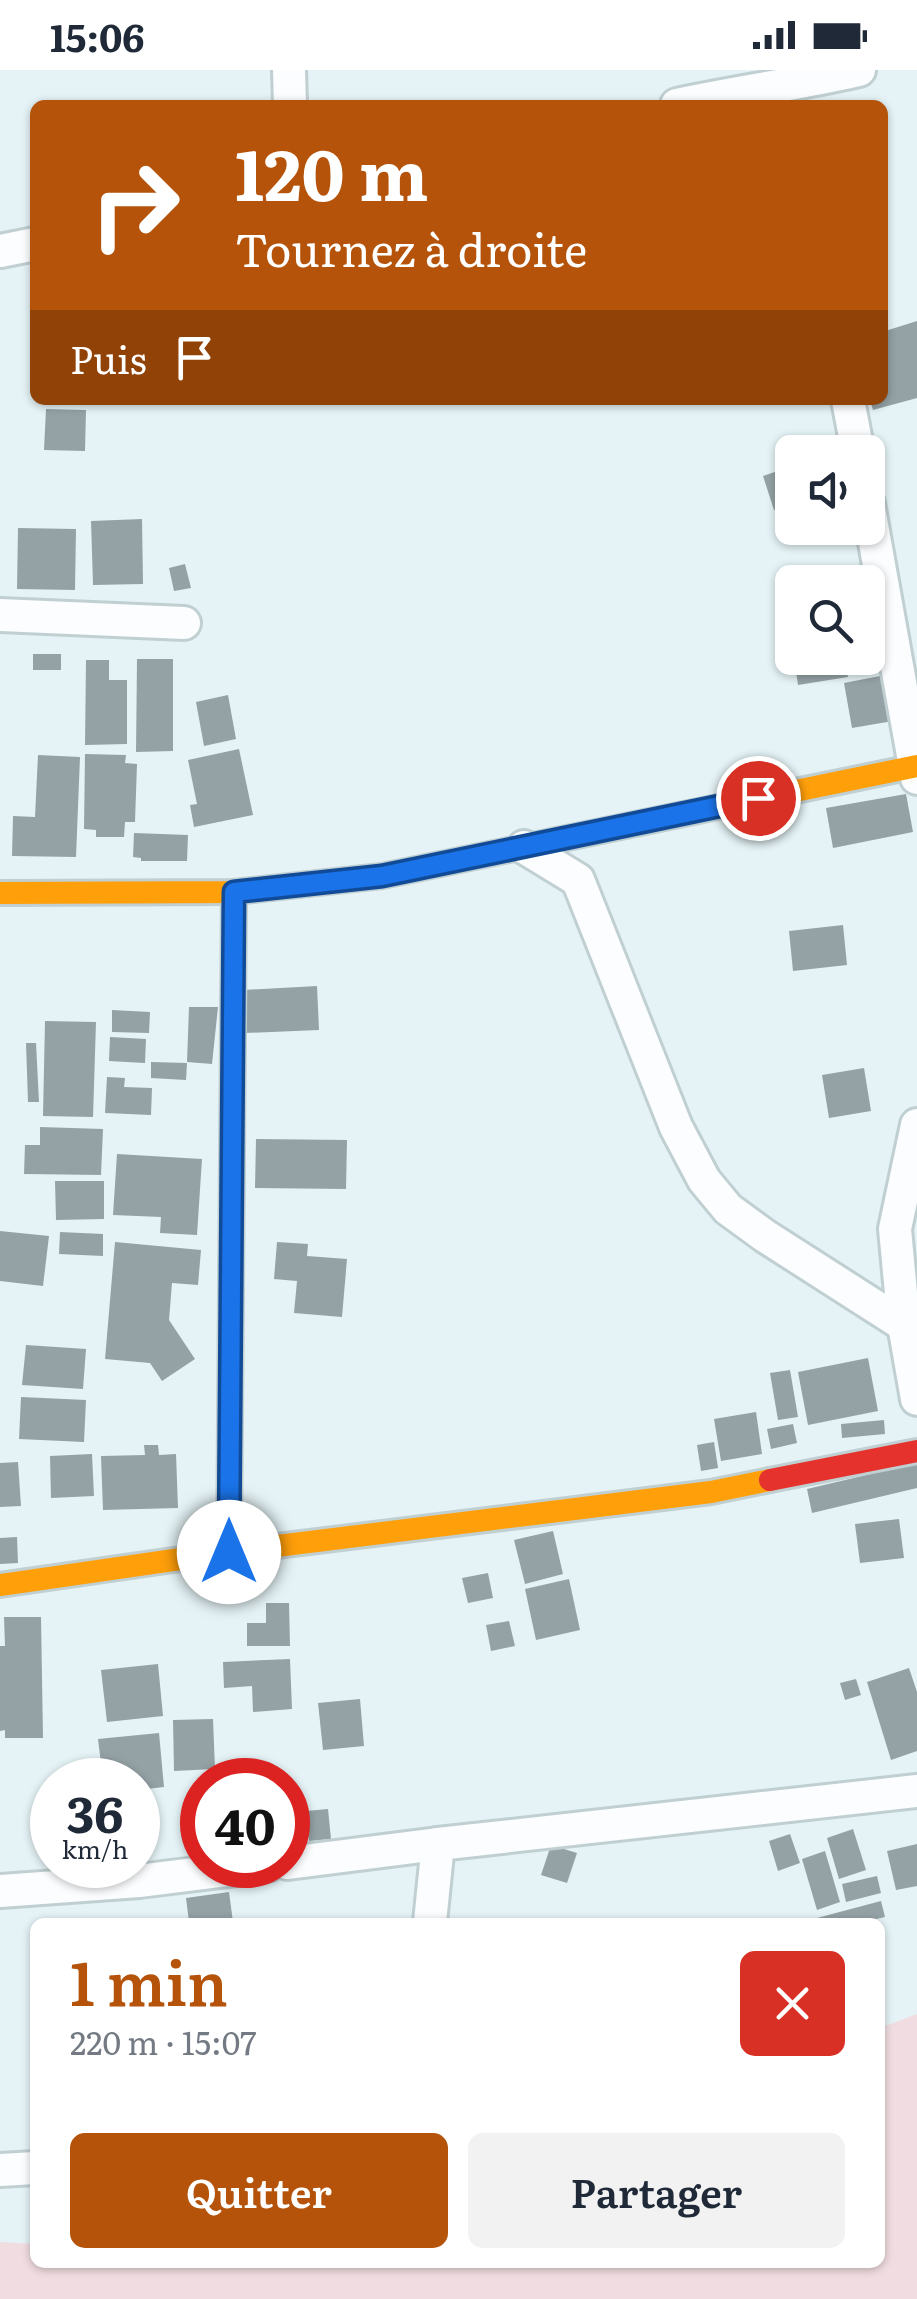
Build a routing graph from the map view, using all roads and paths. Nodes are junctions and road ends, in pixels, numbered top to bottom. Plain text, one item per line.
1 (289, 70) edge
2 (859, 70) edge
3 (789, 87) edge
4 (290, 100) edge
5 (701, 100) edge
6 (30, 245) edge
7 (0, 251) edge
8 (849, 405) edge
9 (855, 435) edge
10 (876, 545) edge
11 (0, 615) edge
12 (184, 623) dead end
13 (916, 770) edge
14 (524, 846) junction
15 (234, 892) junction
16 (0, 893) edge
17 (917, 1125) edge
18 (906, 1226) edge
19 (904, 1325) junction
20 (917, 1398) edge
21 (917, 1452) edge
22 (229, 1552) junction
23 (0, 1585) edge
24 (917, 1791) edge
25 (438, 1844) junction
26 (310, 1859) edge
27 (180, 1876) edge
28 (0, 1891) edge
29 (430, 1918) edge
30 (30, 2168) edge
31 (0, 2170) edge

1 - 4 street
2 - 3 street
3 - 5 street
6 - 7 street
8 - 9 street
10 - 13 street
11 - 12 street
13 - 14 street
14 - 15 street
14 - 19 street
15 - 16 street
15 - 22 street
17 - 18 street
18 - 19 street
19 - 20 street
21 - 22 street
22 - 23 street
24 - 25 street
25 - 26 street
25 - 29 street
27 - 28 street
30 - 31 street

